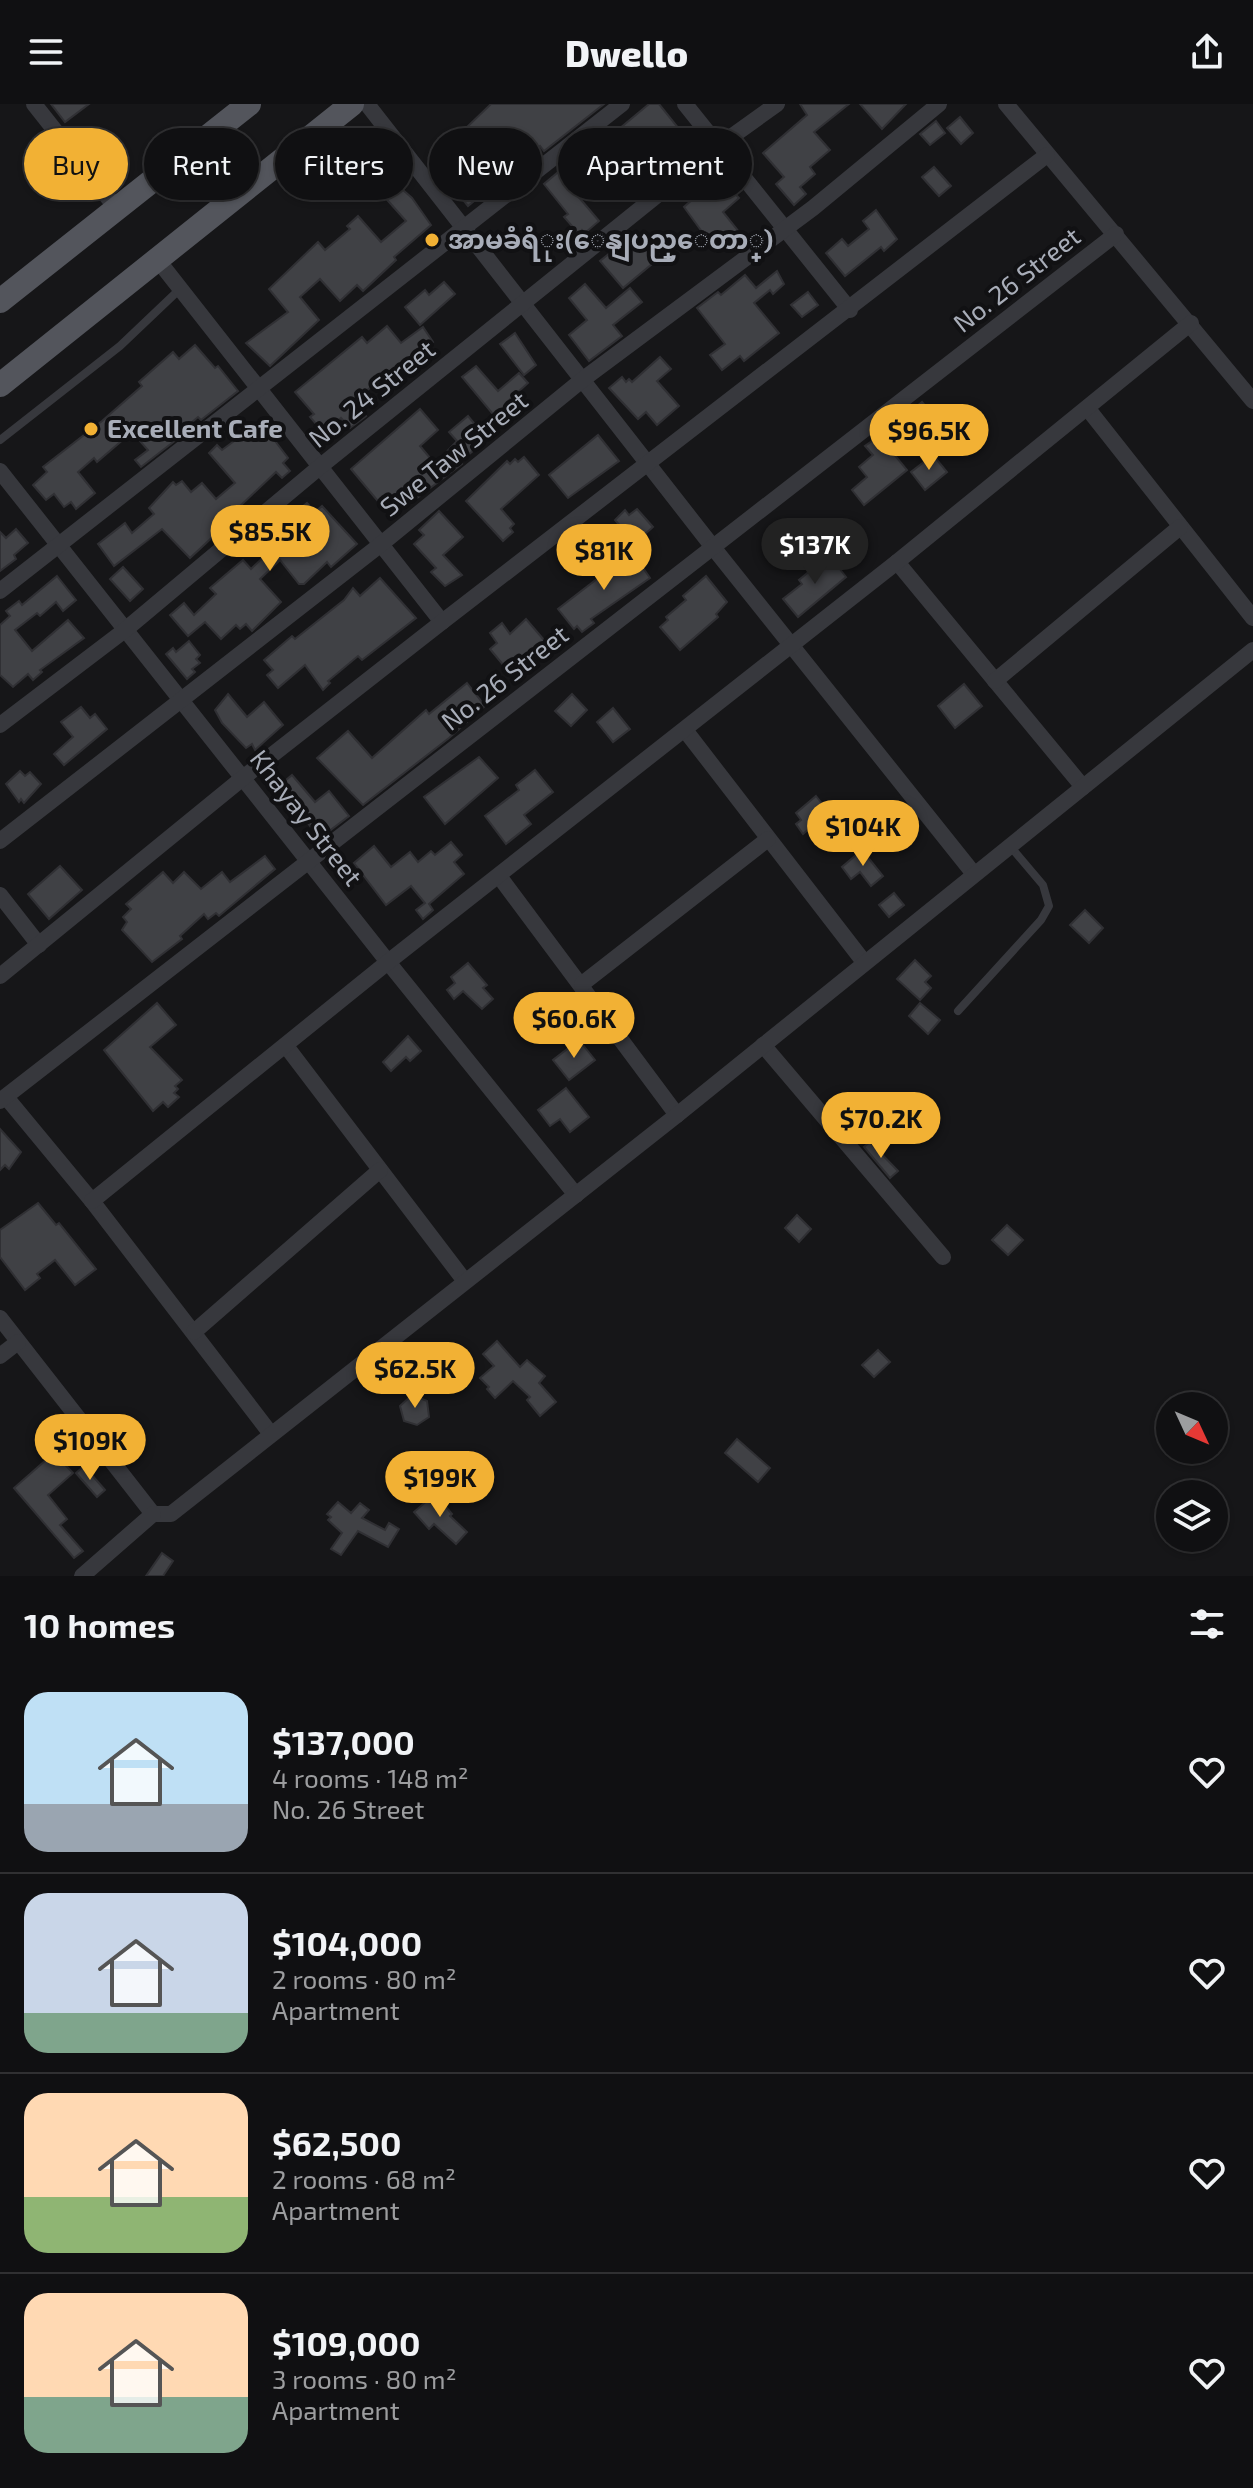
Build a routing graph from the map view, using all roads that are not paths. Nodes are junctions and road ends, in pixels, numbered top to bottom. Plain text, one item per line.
1 (34, 104) edge
2 (249, 104) edge
3 (352, 104) edge
4 (367, 104) edge
5 (622, 104) edge
6 (685, 104) edge
7 (777, 104) edge
8 (939, 104) edge
9 (1006, 104) edge
10 (703, 128) edge
11 (744, 128) edge
12 (1047, 155) junction
13 (752, 190) edge
14 (651, 200) edge
15 (117, 209) junction
16 (463, 226) junction
17 (784, 229) junction
18 (1116, 234) junction
19 (157, 259) junction
20 (181, 288) junction
21 (0, 301) edge
22 (522, 303) junction
23 (850, 310) junction
24 (1191, 323) junction
25 (582, 380) junction
26 (0, 385) edge
27 (261, 389) junction
28 (1253, 401) edge
29 (1088, 409) junction
30 (0, 440) edge
31 (646, 462) junction
32 (322, 465) junction
33 (0, 471) edge
34 (1180, 527) junction
35 (59, 544) junction
36 (380, 545) junction
37 (712, 546) junction
38 (897, 562) junction
39 (0, 591) edge
40 (1253, 618) edge
41 (442, 622) junction
42 (125, 630) junction
43 (792, 642) junction
44 (1253, 650) edge
45 (995, 681) junction
46 (181, 700) junction
47 (0, 725) edge
48 (685, 730) junction
49 (244, 777) junction
50 (1083, 787) junction
51 (768, 839) junction
52 (0, 841) edge
53 (1009, 846) junction
54 (310, 861) junction
55 (974, 874) junction
56 (499, 876) junction
57 (0, 895) edge
58 (39, 945) junction
59 (388, 962) junction
60 (864, 962) junction
61 (0, 976) edge
62 (582, 984) junction
63 (958, 1011) dead end
64 (763, 1045) junction
65 (286, 1046) junction
66 (3, 1099) edge
67 (677, 1115) junction
68 (380, 1170) junction
69 (576, 1195) junction
70 (92, 1201) junction
71 (943, 1257) dead end
72 (464, 1280) junction
73 (0, 1318) edge
74 (194, 1332) junction
75 (18, 1342) junction
76 (0, 1356) edge
77 (271, 1434) junction
78 (153, 1514) junction
79 (82, 1576) edge

1 - 15 street
2 - 15 main road
3 - 19 main road
4 - 16 street
5 - 16 street
6 - 10 street
7 - 11 street, No. 24 Street
8 - 17 street, Swe Taw Street
9 - 12 street
12 - 18 street
12 - 23 street
13 - 17 street
14 - 22 street, No. 24 Street
15 - 21 main road
16 - 22 street
16 - 27 street
17 - 23 street
17 - 25 street, Swe Taw Street
18 - 24 street
18 - 37 street, No. 26 Street
19 - 20 street
19 - 26 main road
20 - 27 street
20 - 30 lane
22 - 25 street
22 - 32 street, No. 24 Street
23 - 31 street
24 - 28 street
24 - 29 street
25 - 31 street
25 - 36 street, Swe Taw Street
27 - 32 street
27 - 35 street
29 - 34 street
29 - 38 street
31 - 37 street
31 - 41 street
32 - 36 street
32 - 42 street, No. 24 Street
33 - 35 street, Khayay Street
34 - 40 street
34 - 45 street
35 - 39 street
35 - 42 street, Khayay Street
36 - 41 street
36 - 46 street, Swe Taw Street
37 - 43 street
37 - 54 street, No. 26 Street
38 - 43 street
38 - 45 street
41 - 49 street
42 - 46 street, Khayay Street
42 - 47 street, No. 24 Street
43 - 48 street
43 - 55 street
44 - 50 street
45 - 50 street
46 - 49 street, Khayay Street
46 - 52 street, Swe Taw Street
48 - 51 street
48 - 56 street
49 - 54 street, Khayay Street
49 - 58 street
50 - 53 street
51 - 60 street
51 - 62 street
53 - 55 street
53 - 63 lane
54 - 59 street, Khayay Street
54 - 66 street, No. 26 Street
55 - 60 street
56 - 59 street
56 - 62 street
57 - 58 street
58 - 61 street
59 - 65 street
59 - 69 street, Khayay Street
60 - 64 street
62 - 67 street
64 - 67 street
64 - 71 street
65 - 68 street
65 - 70 street
66 - 70 street
67 - 69 street
68 - 72 street
68 - 74 street
69 - 72 street
70 - 74 street
72 - 77 street
73 - 75 street
74 - 77 street
75 - 76 street
75 - 78 street
77 - 78 street
78 - 79 street

